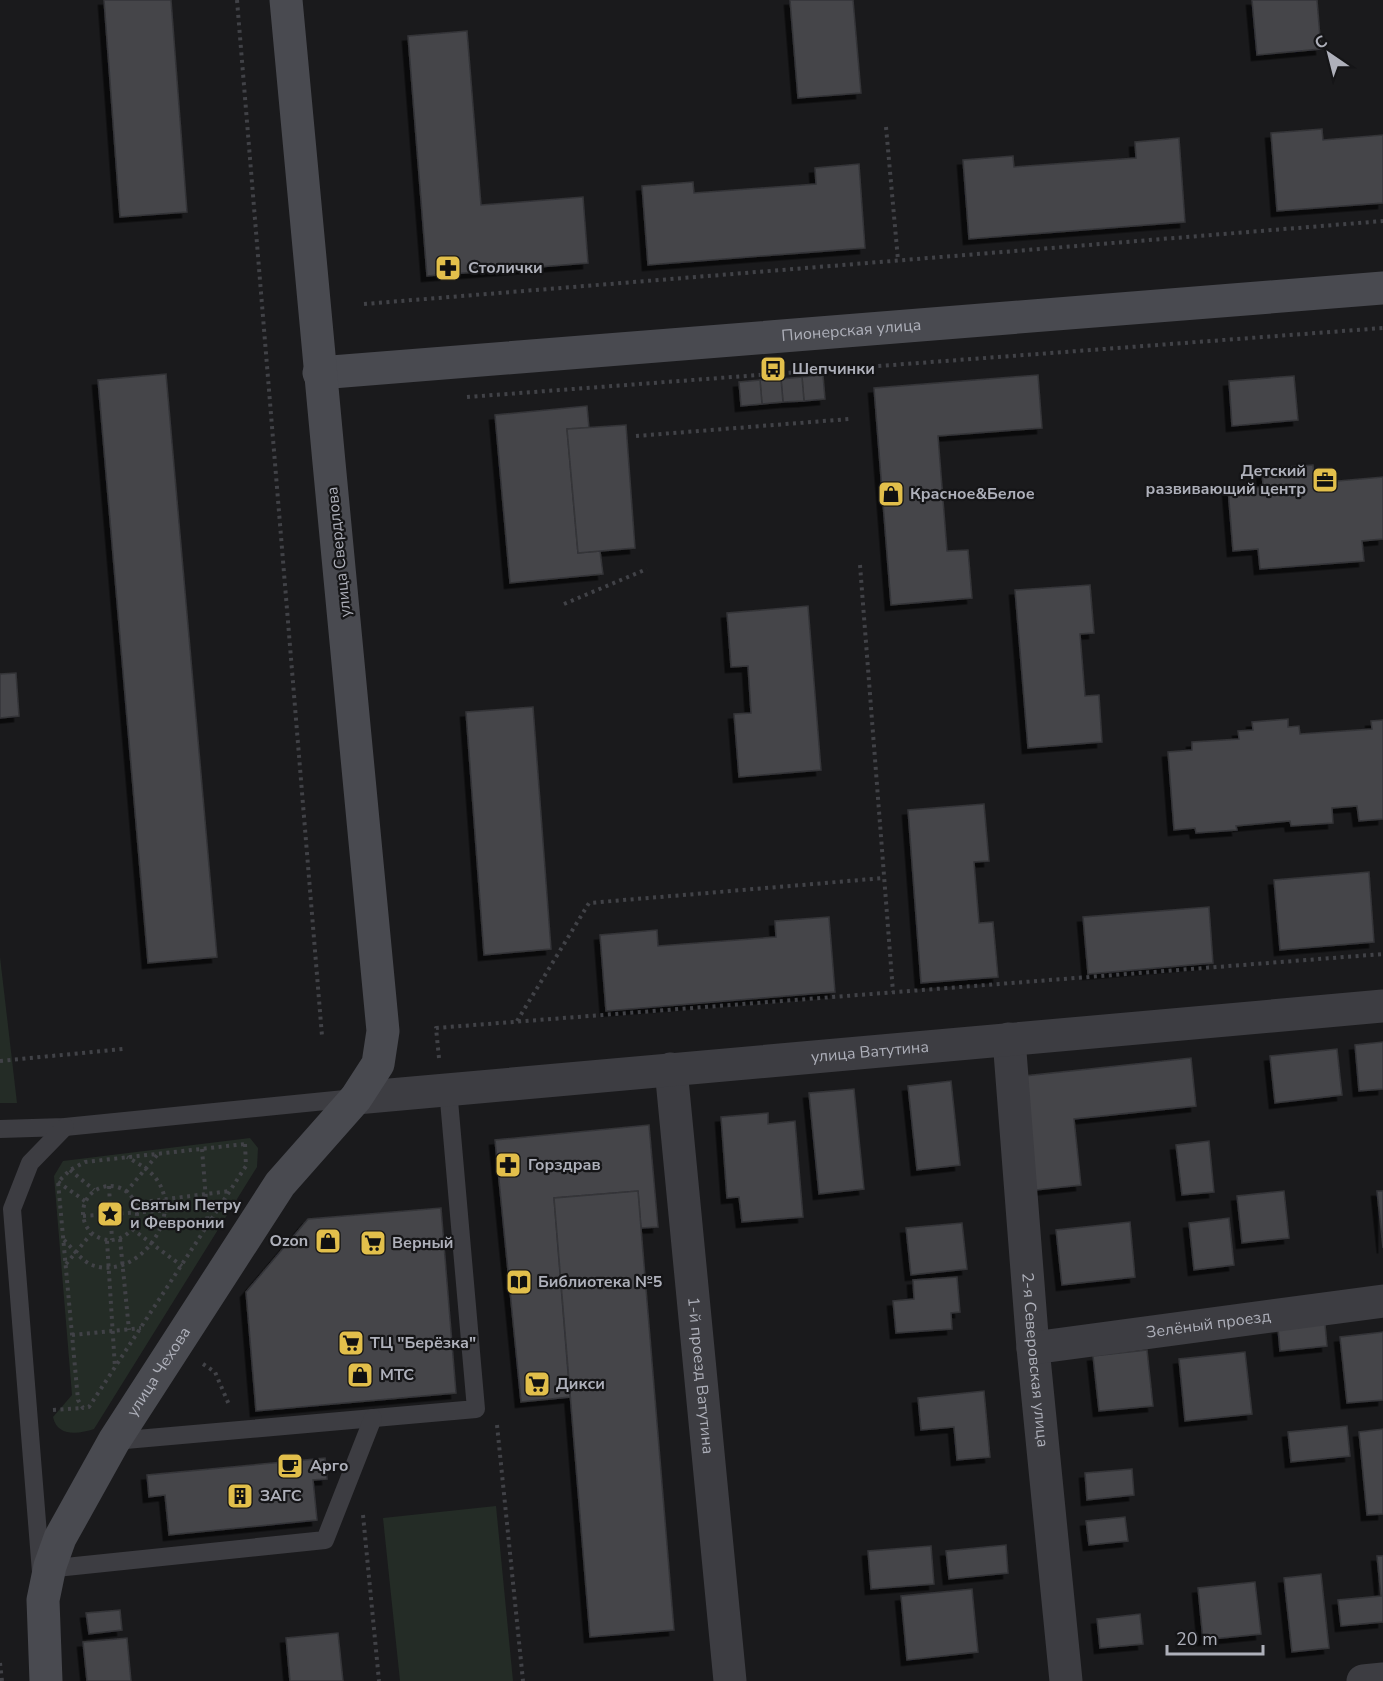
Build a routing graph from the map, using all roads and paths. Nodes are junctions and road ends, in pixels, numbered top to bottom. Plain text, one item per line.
1 (237, 0) edge
2 (286, 0) edge
3 (886, 127) dead end
4 (1383, 221) edge
5 (898, 260) junction
6 (1383, 288) edge
7 (364, 304) dead end
8 (1383, 328) edge
9 (319, 373) junction
10 (456, 398) dead end
11 (849, 418) dead end
12 (636, 436) dead end
13 (861, 565) dead end
14 (647, 569) dead end
15 (564, 604) dead end
16 (884, 878) junction
17 (1383, 954) edge
18 (893, 992) junction
19 (1383, 1006) edge
20 (517, 1022) junction
21 (436, 1028) dead end
22 (322, 1036) dead end
23 (1009, 1039) junction
24 (123, 1049) dead end
25 (0, 1061) edge
26 (671, 1069) junction
27 (448, 1089) junction
28 (356, 1098) junction
29 (65, 1127) junction
30 (0, 1129) edge
31 (202, 1149) junction
32 (158, 1154) junction
33 (127, 1157) junction
34 (146, 1168) junction
35 (70, 1170) junction
36 (58, 1182) junction
37 (109, 1186) junction
38 (94, 1190) junction
39 (230, 1191) junction
40 (126, 1192) junction
41 (206, 1194) junction
42 (164, 1200) junction
43 (85, 1201) junction
44 (135, 1203) junction
45 (220, 1207) junction
46 (208, 1208) junction
47 (165, 1210) junction
48 (137, 1212) junction
49 (110, 1214) junction
50 (82, 1216) junction
51 (208, 1226) junction
52 (132, 1229) junction
53 (91, 1234) junction
54 (64, 1239) junction
55 (120, 1239) junction
56 (110, 1240) junction
57 (152, 1244) junction
58 (76, 1252) junction
59 (66, 1264) junction
60 (122, 1264) junction
61 (182, 1266) junction
62 (109, 1267) junction
63 (1383, 1301) edge
64 (142, 1328) junction
65 (129, 1330) junction
66 (113, 1331) junction
67 (72, 1335) junction
68 (1033, 1348) junction
69 (115, 1368) junction
70 (373, 1418) junction
71 (496, 1420) dead end
72 (114, 1441) junction
73 (358, 1457) junction
74 (50, 1566) junction
75 (43, 1600) junction
76 (0, 1663) edge
77 (1383, 1679) edge
78 (2, 1681) edge
79 (46, 1681) edge
80 (379, 1681) edge
81 (523, 1681) edge
82 (730, 1681) edge
83 (1066, 1681) edge
84 (1363, 1681) edge

1 - 22 path
2 - 9 street, улица Свердлова
3 - 5 path
4 - 5 path
5 - 7 path
6 - 9 street, Пионерская улица
8 - 10 path
9 - 28 street, улица Свердлова
11 - 12 path
13 - 16 path
14 - 15 path
16 - 18 path
16 - 20 path
17 - 18 path
18 - 20 path
19 - 23 street, улица Ватутина
20 - 21 path
23 - 26 street, улица Ватутина
23 - 68 street, 2-я Северовская улица
24 - 25 path
26 - 27 street, улица Ватутина
26 - 82 street, 1-й проезд Ватутина
27 - 28 street, улица Ватутина
27 - 70 lane
28 - 29 lane
28 - 72 street, улица Чехова
29 - 30 lane
29 - 75 lane
31 - 32 path
31 - 39 path
31 - 41 path
32 - 33 path
32 - 34 path
33 - 34 path
33 - 35 path
34 - 40 path
34 - 42 path
35 - 36 path
35 - 38 path
36 - 43 path
36 - 54 path
37 - 38 path
37 - 40 path
37 - 49 path
38 - 43 path
39 - 41 path
39 - 45 path
40 - 44 path
41 - 42 path
41 - 46 path
42 - 44 path
42 - 47 path
43 - 50 path
44 - 48 path
45 - 46 path
45 - 51 path
46 - 47 path
46 - 51 path
47 - 48 path
47 - 57 path
48 - 49 path
48 - 52 path
49 - 50 path
49 - 56 path
50 - 53 path
51 - 61 path
52 - 55 path
52 - 57 path
53 - 56 path
53 - 58 path
54 - 58 path
54 - 59 path
55 - 56 path
55 - 60 path
56 - 62 path
57 - 60 path
57 - 61 path
58 - 59 path
58 - 62 path
59 - 67 path
60 - 62 path
60 - 65 path
61 - 64 path
62 - 66 path
63 - 68 street, Зелёный проезд
64 - 65 path
64 - 69 path
65 - 66 path
66 - 67 path
66 - 69 path
67 - 69 path
68 - 83 street, 2-я Северовская улица
70 - 72 lane
70 - 73 lane
71 - 81 path
72 - 74 street, улица Чехова
73 - 74 lane
73 - 80 path
74 - 75 street, улица Чехова
75 - 79 street, улица Чехова
76 - 78 path
77 - 84 street

